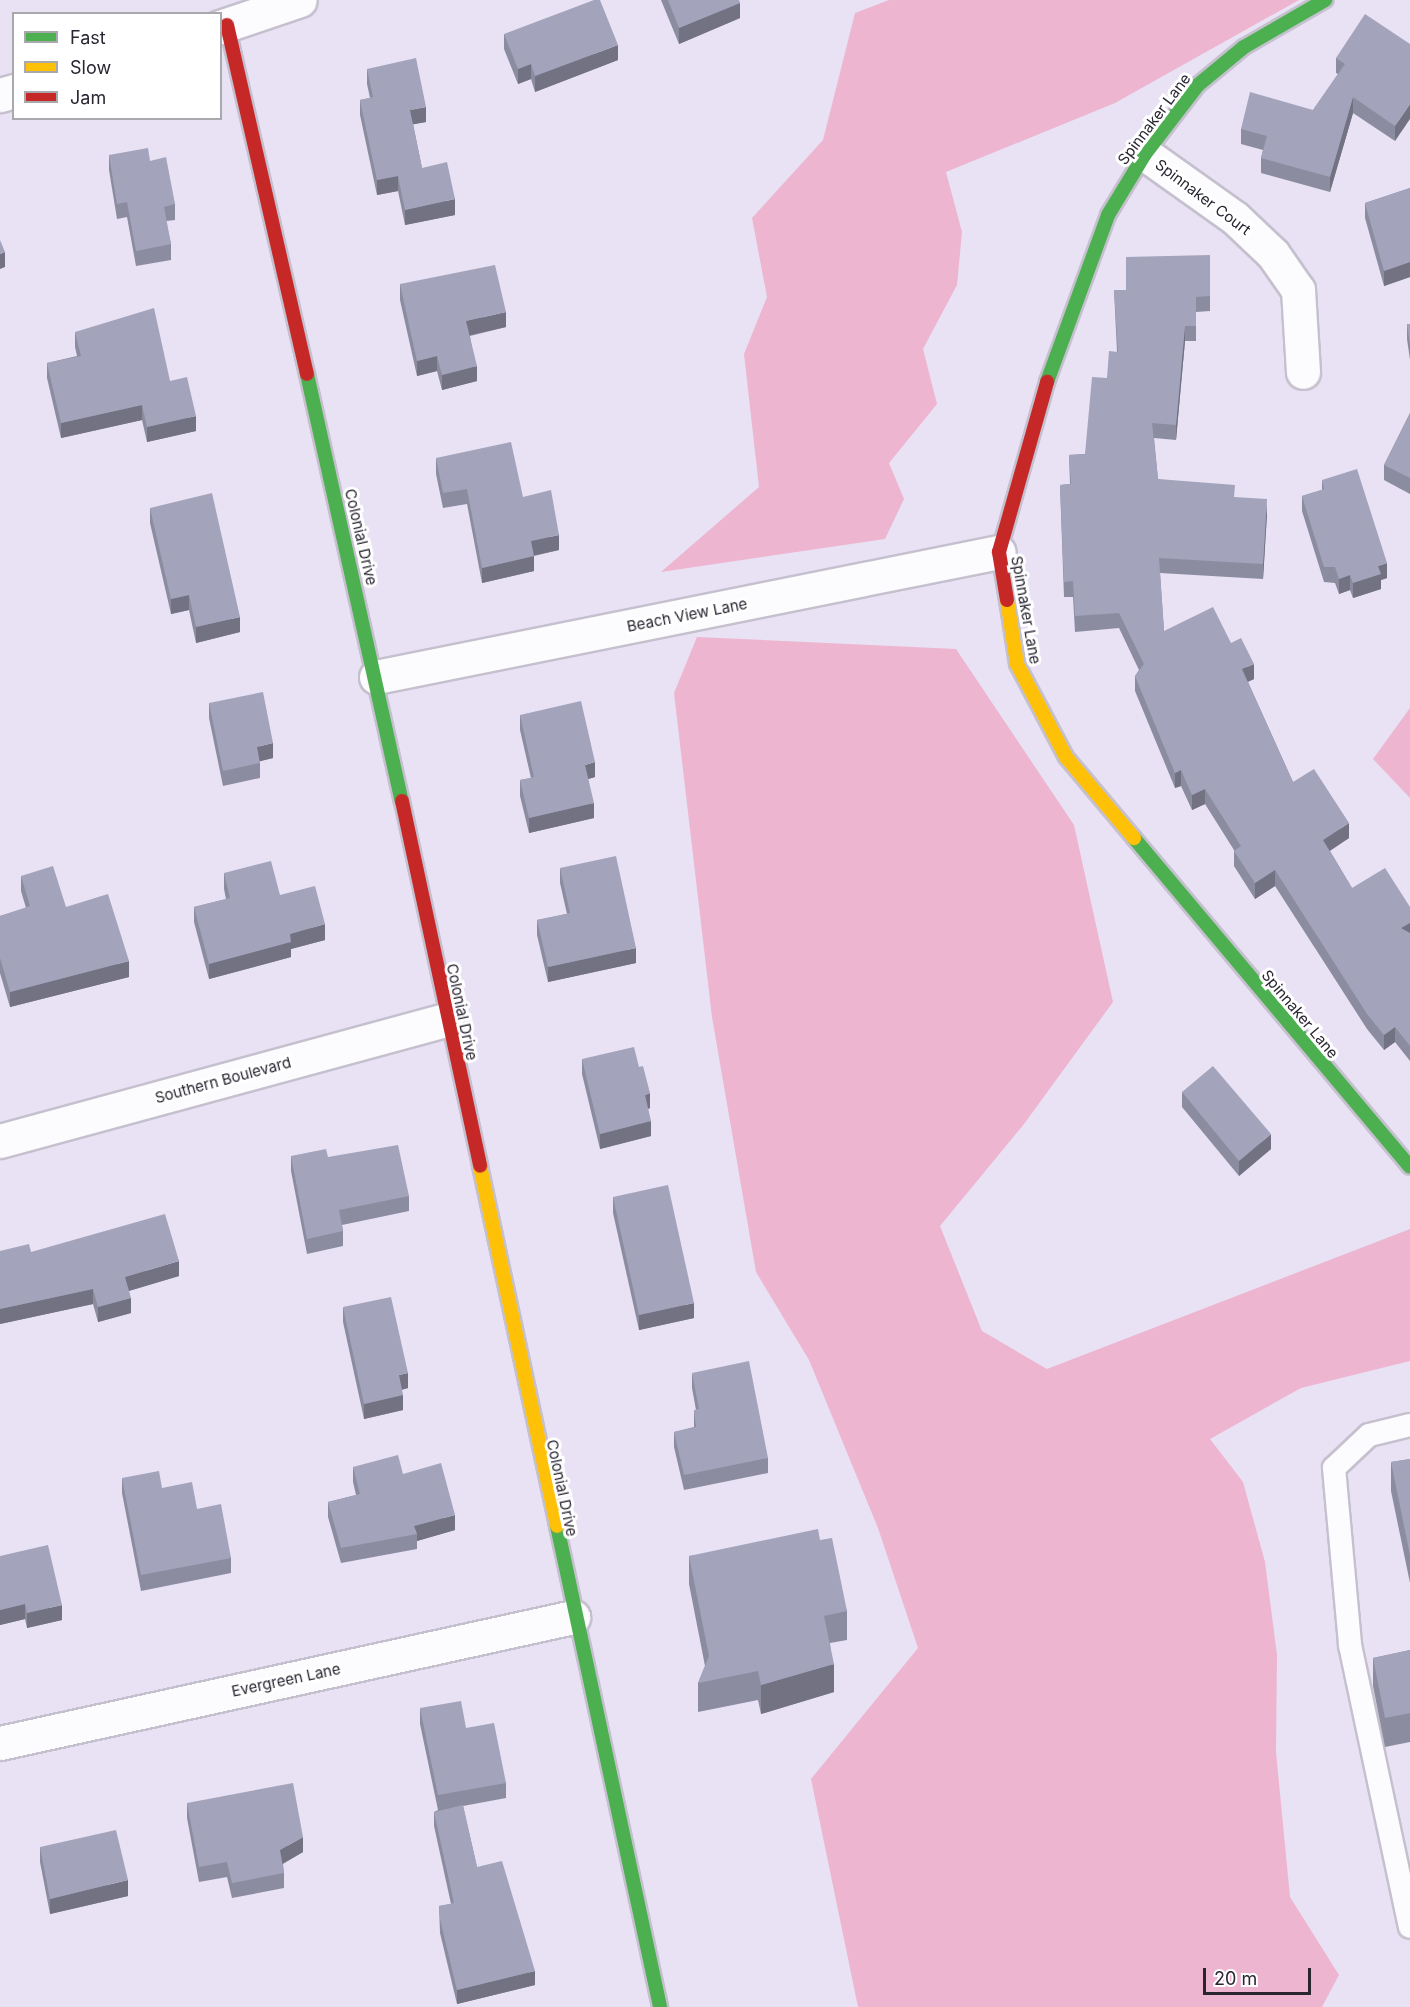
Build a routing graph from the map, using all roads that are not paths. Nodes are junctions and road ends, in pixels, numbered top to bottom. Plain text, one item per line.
1 (300, 0) edge
2 (1324, 0) edge
3 (224, 26) edge
4 (1145, 154) junction
5 (1303, 372) dead end
6 (999, 552) junction
7 (376, 677) junction
8 (446, 1020) junction
9 (0, 1141) edge
10 (1410, 1167) edge
11 (1410, 1425) edge
12 (573, 1617) junction
13 (0, 1743) edge
14 (1410, 1927) edge
15 (660, 2007) edge

1 - 3 street
2 - 4 street, Spinnaker Lane
3 - 7 street, Colonial Drive
4 - 5 street, Spinnaker Court
4 - 6 street, Spinnaker Lane
6 - 7 street, Beach View Lane
6 - 10 street, Spinnaker Lane
7 - 8 street, Colonial Drive
8 - 9 street, Southern Boulevard
8 - 12 street, Colonial Drive
11 - 14 lane
12 - 13 street, Evergreen Lane
12 - 15 street, Colonial Drive

